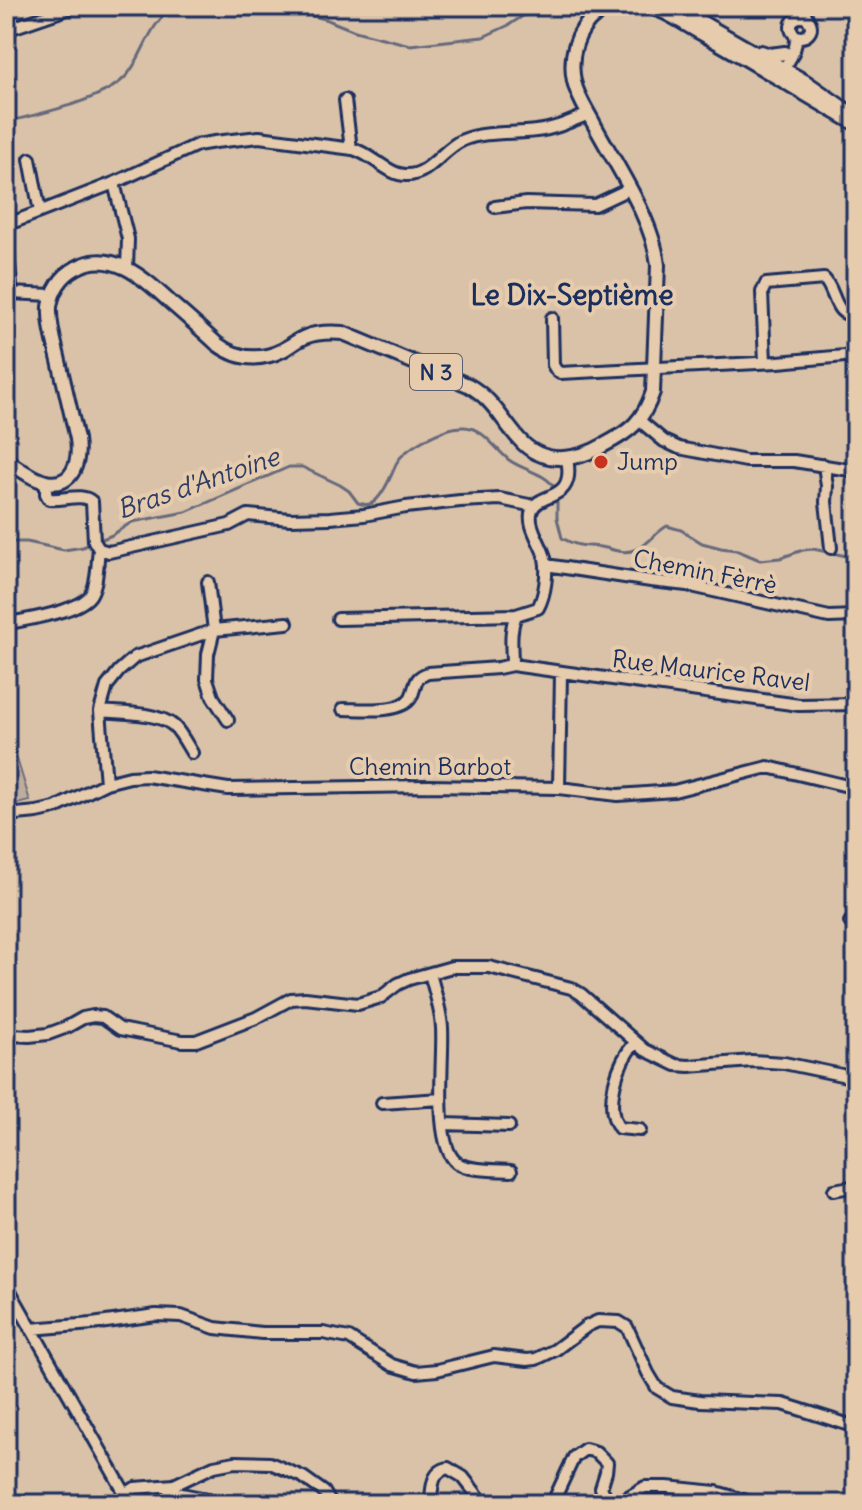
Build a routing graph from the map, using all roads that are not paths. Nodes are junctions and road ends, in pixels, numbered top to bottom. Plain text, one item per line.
1 (76, 6) edge
2 (612, 6) edge
3 (645, 6) edge
4 (673, 6) edge
5 (796, 6) edge
6 (795, 19) junction
7 (808, 20) junction
8 (6, 30) edge
9 (797, 38) junction
10 (743, 51) junction
11 (788, 55) junction
12 (780, 72) junction
13 (806, 82) junction
14 (345, 100) dead end
15 (589, 114) junction
16 (856, 116) edge
17 (856, 124) edge
18 (351, 149) junction
19 (30, 159) dead end
20 (114, 183) junction
21 (629, 189) junction
22 (495, 207) dead end
23 (40, 212) junction
24 (6, 228) edge
25 (127, 268) junction
26 (8, 295) edge
27 (52, 295) junction
28 (856, 313) edge
29 (552, 318) dead end
30 (856, 355) edge
31 (765, 362) junction
32 (654, 367) junction
33 (640, 421) junction
34 (567, 459) junction
35 (6, 460) edge
36 (824, 465) junction
37 (856, 471) edge
38 (46, 482) junction
39 (534, 506) junction
40 (831, 548) dead end
41 (99, 549) junction
42 (546, 565) junction
43 (208, 582) dead end
44 (516, 615) junction
45 (856, 616) edge
46 (338, 619) dead end
47 (287, 623) dead end
48 (6, 624) edge
49 (214, 630) junction
50 (512, 665) junction
51 (561, 673) junction
52 (856, 704) edge
53 (343, 709) dead end
54 (100, 711) junction
55 (228, 720) dead end
56 (192, 753) dead end
57 (106, 783) junction
58 (559, 788) junction
59 (856, 788) edge
60 (6, 815) edge
61 (430, 973) junction
62 (6, 1038) edge
63 (635, 1043) junction
64 (856, 1078) edge
65 (441, 1099) junction
66 (382, 1103) dead end
67 (443, 1124) junction
68 (509, 1126) dead end
69 (640, 1130) dead end
70 (511, 1171) dead end
71 (856, 1186) edge
72 (834, 1190) dead end
73 (6, 1284) edge
74 (31, 1329) junction
75 (856, 1427) edge
76 (6, 1466) edge
77 (6, 1482) edge
78 (167, 1487) junction
79 (125, 1493) junction
80 (111, 1504) edge
81 (131, 1504) edge
82 (234, 1504) edge
83 (331, 1504) edge
84 (430, 1504) edge
85 (484, 1504) edge
86 (552, 1504) edge
87 (757, 1504) edge

1 - 8 street
2 - 15 main road
3 - 10 main road
4 - 10 main road
5 - 6 street
5 - 7 street
6 - 7 street
6 - 9 street
7 - 9 street
9 - 11 street
10 - 11 main road
10 - 12 main road
11 - 12 street
11 - 13 main road
12 - 13 main road
12 - 17 main road
13 - 16 main road
14 - 18 street
15 - 18 street
15 - 21 main road
18 - 20 street
19 - 23 street
20 - 23 street
20 - 25 street
21 - 22 street
21 - 32 main road
23 - 24 street
24 - 26 street
25 - 27 main road, N 3
25 - 34 main road, N 3
26 - 27 street
27 - 38 main road
28 - 31 street
29 - 32 street
30 - 31 street
31 - 32 street
32 - 33 main road
33 - 34 main road
33 - 36 street
34 - 39 street
35 - 38 main road
36 - 37 street
36 - 40 street
38 - 41 street
39 - 41 street
39 - 42 street
41 - 48 street
42 - 44 street
42 - 45 street, Chemin Fèrrè
43 - 49 street
44 - 46 street
44 - 50 street
47 - 49 street
49 - 54 street
49 - 55 street
50 - 51 street, Rue Maurice Ravel
50 - 53 street, Rue Maurice Ravel
51 - 52 street, Rue Maurice Ravel
51 - 58 street
54 - 56 street
54 - 57 street
57 - 58 street, Chemin Barbot
57 - 60 street, Chemin Barbot
58 - 59 street, Chemin Barbot
61 - 62 street
61 - 63 street
61 - 65 street
63 - 64 street
63 - 69 street
65 - 66 street
65 - 67 street
67 - 68 street
67 - 70 street
71 - 72 street
73 - 74 street
74 - 75 street
74 - 79 street
76 - 77 street
78 - 79 street
78 - 82 street
78 - 83 street
79 - 80 street
79 - 81 street
84 - 85 street
86 - 87 street

